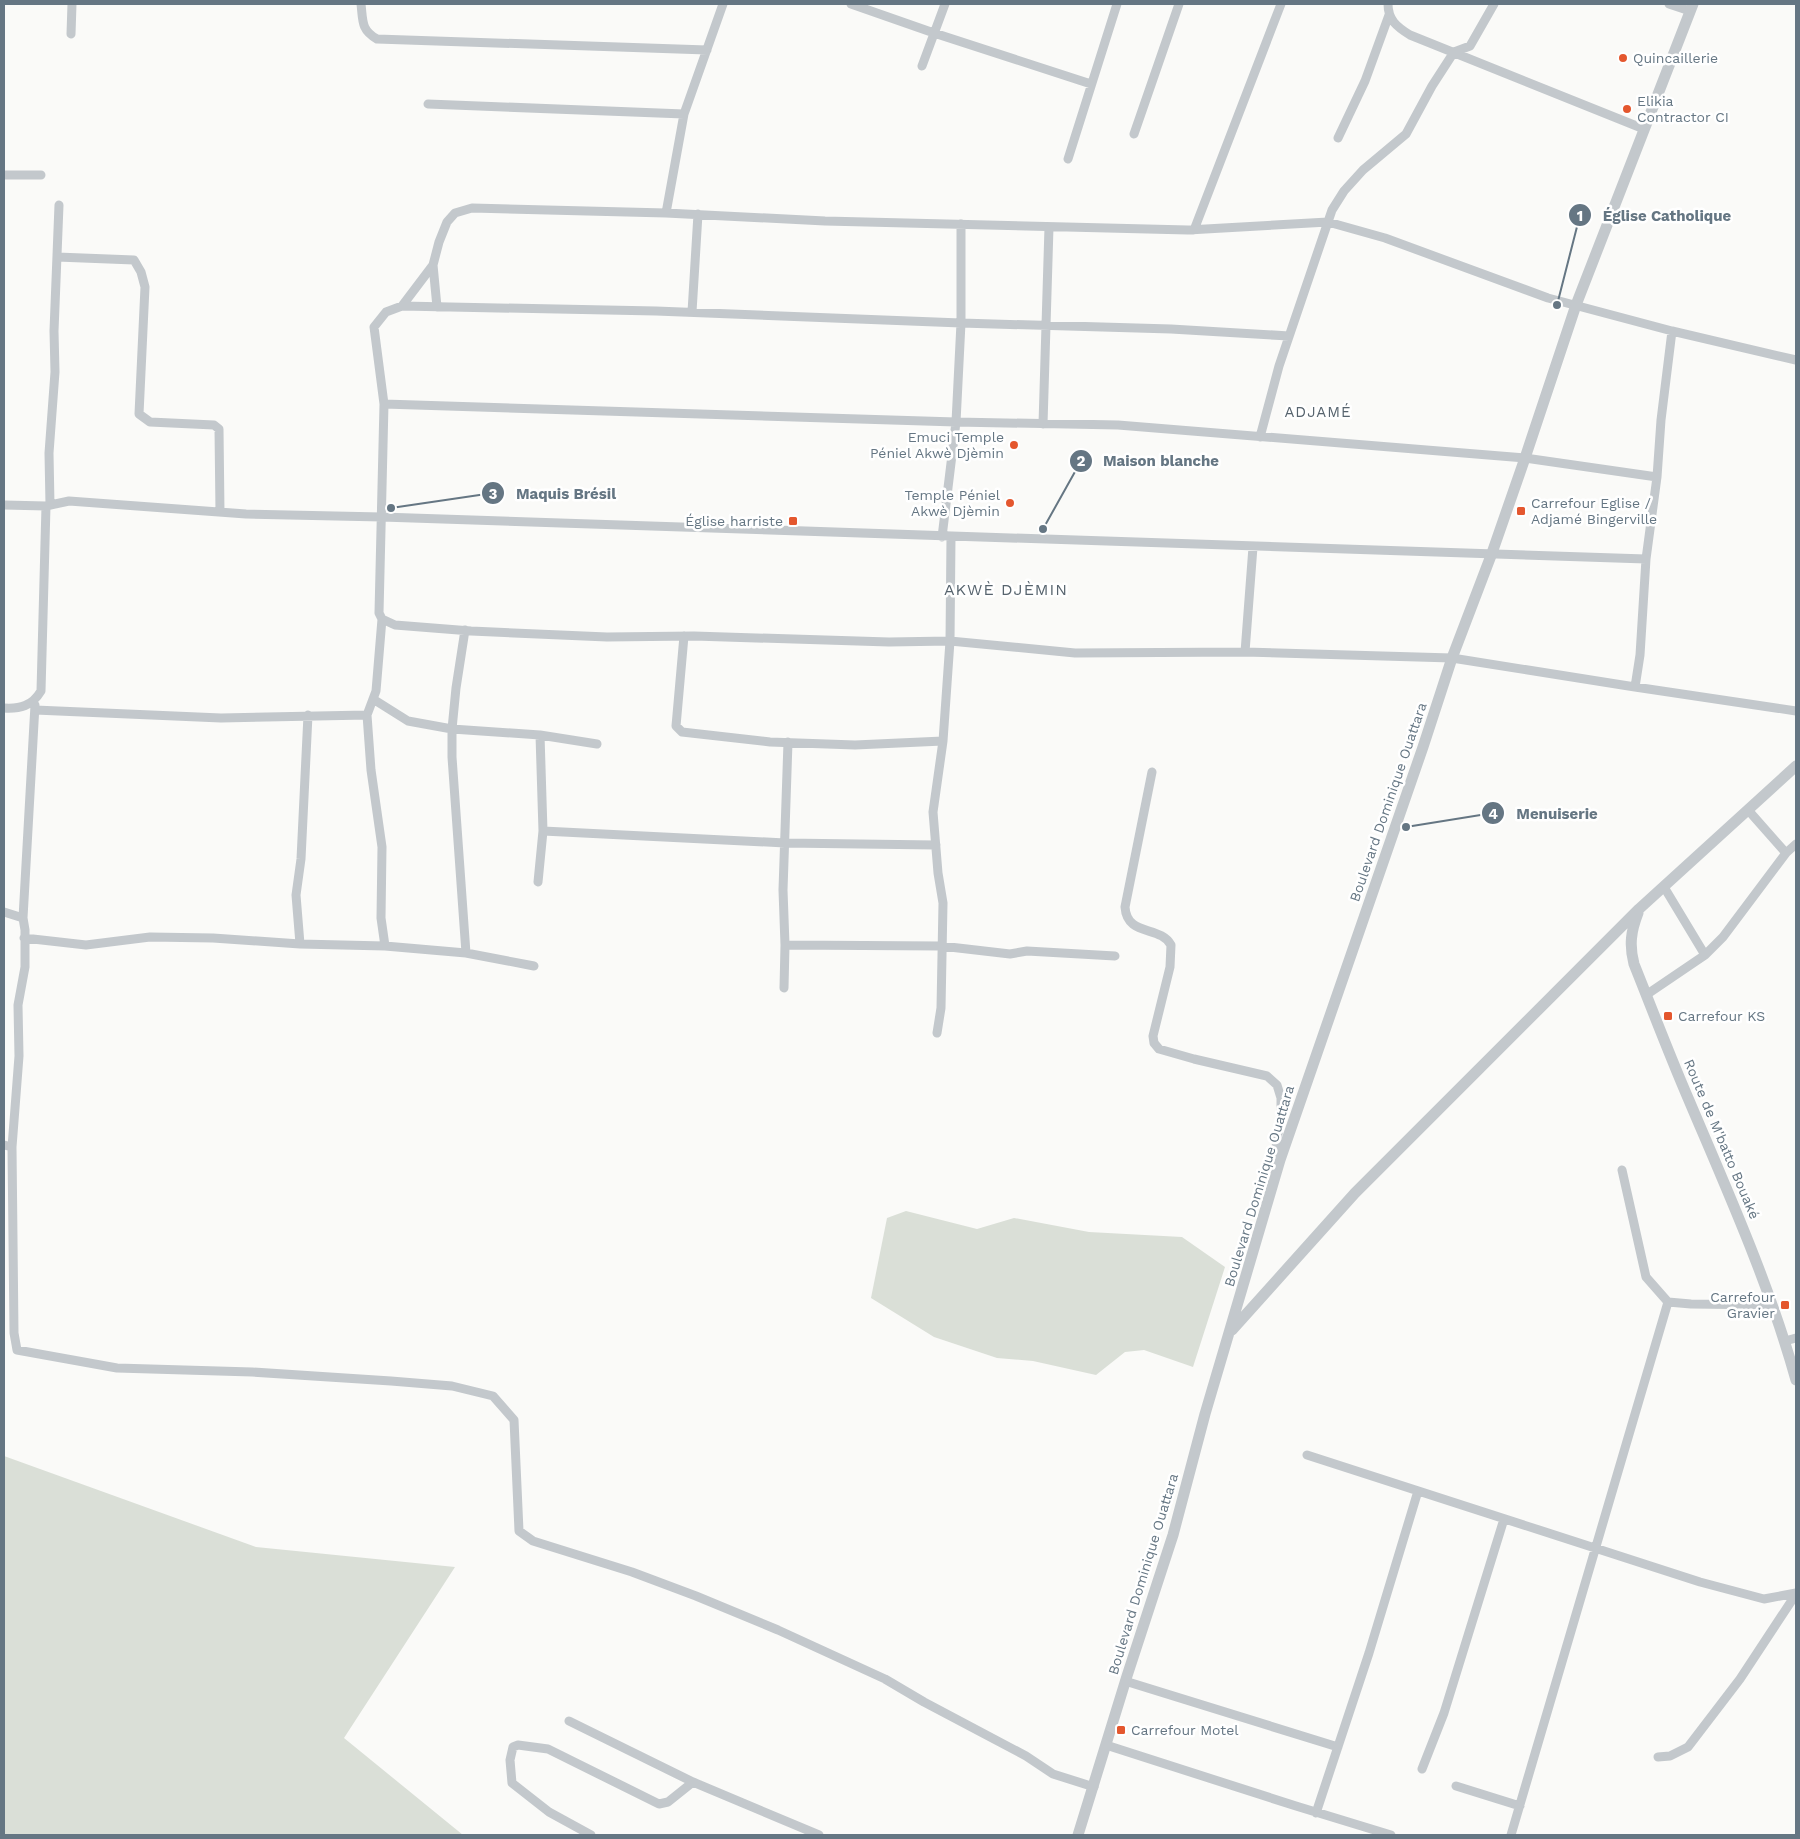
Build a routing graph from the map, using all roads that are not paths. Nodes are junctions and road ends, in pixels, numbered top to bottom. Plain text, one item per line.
1 (72, 4) edge
2 (361, 4) edge
3 (723, 4) edge
4 (851, 4) edge
5 (945, 4) edge
6 (1117, 4) edge
7 (1179, 4) edge
8 (1281, 4) edge
9 (1388, 4) edge
10 (1494, 4) edge
11 (1669, 4) edge
12 (1691, 7) edge
13 (1389, 15) junction
14 (70, 34) dead end
15 (934, 34) junction
16 (707, 50) junction
17 (1454, 52) junction
18 (922, 66) dead end
19 (1092, 84) junction
20 (428, 104) dead end
21 (684, 114) junction
22 (1644, 129) junction
23 (1134, 134) dead end
24 (1338, 138) dead end
25 (1068, 159) dead end
26 (4, 175) edge
27 (41, 175) dead end
28 (59, 205) dead end
29 (666, 212) junction
30 (698, 214) junction
31 (1328, 222) junction
32 (962, 224) junction
33 (1049, 226) junction
34 (1194, 230) junction
35 (57, 257) junction
36 (433, 265) junction
37 (1576, 305) junction
38 (402, 306) junction
39 (436, 307) junction
40 (692, 312) junction
41 (962, 323) junction
42 (1047, 325) junction
43 (1672, 331) junction
44 (1290, 336) junction
45 (1796, 360) edge
46 (384, 404) junction
47 (956, 422) junction
48 (1043, 424) junction
49 (1260, 438) junction
50 (1525, 458) junction
51 (1657, 478) junction
52 (4, 505) edge
53 (48, 506) junction
54 (220, 512) junction
55 (382, 517) junction
56 (947, 537) junction
57 (1253, 547) junction
58 (1492, 553) junction
59 (1646, 559) junction
60 (382, 619) junction
61 (465, 630) junction
62 (684, 636) junction
63 (950, 641) junction
64 (1245, 652) junction
65 (1452, 658) junction
66 (1635, 687) junction
67 (373, 698) junction
68 (36, 700) junction
69 (4, 708) edge
70 (35, 710) junction
71 (1796, 711) edge
72 (308, 715) junction
73 (367, 715) junction
74 (452, 729) junction
75 (540, 735) junction
76 (943, 741) junction
77 (788, 742) junction
78 (597, 744) dead end
79 (1796, 766) edge
80 (1152, 772) dead end
81 (1748, 810) junction
82 (543, 831) junction
83 (785, 843) junction
84 (1796, 844) edge
85 (936, 845) junction
86 (1786, 853) junction
87 (538, 882) dead end
88 (1664, 887) junction
89 (1639, 909) junction
90 (4, 912) edge
91 (22, 918) junction
92 (24, 938) junction
93 (300, 944) junction
94 (385, 946) junction
95 (785, 946) junction
96 (941, 946) junction
97 (466, 953) junction
98 (1705, 955) junction
99 (1114, 956) dead end
100 (534, 966) dead end
101 (784, 988) dead end
102 (1646, 995) junction
103 (937, 1032) dead end
104 (8, 1146) edge
105 (1280, 1160) junction
106 (1622, 1170) dead end
107 (1668, 1302) junction
108 (1772, 1305) junction
109 (1230, 1332) junction
110 (1791, 1340) edge
111 (1796, 1380) edge
112 (1307, 1455) dead end
113 (1418, 1491) junction
114 (1504, 1519) junction
115 (1596, 1549) junction
116 (1796, 1593) edge
117 (1126, 1681) junction
118 (568, 1721) dead end
119 (1106, 1745) junction
120 (1338, 1747) junction
121 (1658, 1757) dead end
122 (1422, 1769) dead end
123 (693, 1782) junction
124 (1456, 1786) dead end
125 (1094, 1787) junction
126 (1520, 1806) junction
127 (1316, 1813) junction
128 (591, 1835) edge
129 (819, 1835) edge
130 (1078, 1835) edge
131 (1390, 1835) edge
132 (1511, 1835) edge

1 - 14 street
2 - 16 street
3 - 16 street
4 - 15 street
5 - 15 street
6 - 19 street
7 - 23 street
8 - 34 street
9 - 13 street
10 - 17 street
11 - 12 street
12 - 22 street, Boulevard Dominique Ouattara
13 - 17 street
13 - 24 street
15 - 18 street
15 - 19 street
16 - 21 street
17 - 22 street
17 - 31 street
19 - 25 street
20 - 21 street
21 - 29 street
22 - 37 street, Boulevard Dominique Ouattara
26 - 27 street
28 - 35 street
29 - 30 street
29 - 36 street
30 - 32 street
30 - 40 street
31 - 34 street
31 - 37 street
31 - 44 street
32 - 33 street
32 - 41 street
33 - 34 street
33 - 42 street
35 - 53 street
35 - 54 street
36 - 38 street
36 - 39 street
37 - 43 street
37 - 50 street, Boulevard Dominique Ouattara
38 - 39 street
38 - 46 street
39 - 40 street
40 - 41 street
41 - 42 street
41 - 47 street
42 - 44 street
42 - 48 street
43 - 45 street
43 - 51 street
44 - 49 street
46 - 47 street
46 - 55 street
47 - 48 street
47 - 56 street
48 - 49 street
49 - 50 street
50 - 51 street
50 - 58 street, Boulevard Dominique Ouattara
51 - 59 street
52 - 53 street
53 - 54 street
53 - 68 street
54 - 55 street
55 - 56 street
55 - 60 street
56 - 57 street
56 - 63 street
57 - 58 street
57 - 64 street
58 - 59 street
58 - 65 street, Boulevard Dominique Ouattara
59 - 66 street
60 - 61 street
60 - 67 street
61 - 62 street
61 - 74 street
62 - 63 street
62 - 77 street
63 - 64 street
63 - 76 street
64 - 65 street
65 - 66 street
65 - 105 street, Boulevard Dominique Ouattara
66 - 71 street
67 - 73 street
67 - 74 street
68 - 69 street
68 - 70 street
70 - 72 street
70 - 91 street
72 - 73 street
72 - 93 street
73 - 94 street
74 - 75 street
74 - 97 street
75 - 78 street
75 - 82 street
76 - 77 street
76 - 85 street
77 - 83 street
79 - 81 street
80 - 105 street
81 - 86 street
81 - 88 street
82 - 83 street
82 - 87 street
83 - 85 street
83 - 95 street
84 - 86 street
85 - 96 street
86 - 98 street
88 - 89 street
88 - 98 street
89 - 102 street, Route de M'batto Bouaké
89 - 109 street
90 - 91 street
91 - 92 street
92 - 93 street
92 - 104 street
93 - 94 street
94 - 97 street
95 - 96 street
95 - 101 street
96 - 99 street
96 - 103 street
97 - 100 street
98 - 102 street
102 - 108 street, Route de M'batto Bouaké
104 - 125 street
105 - 109 street, Boulevard Dominique Ouattara
106 - 107 street
107 - 108 street
107 - 115 street
108 - 110 street, Route de M'batto Bouaké
109 - 117 street, Boulevard Dominique Ouattara
110 - 111 street, Route de M'batto Bouaké
112 - 113 street
113 - 114 street
113 - 120 street
114 - 115 street
114 - 122 street
115 - 116 street
115 - 126 street
116 - 121 street
117 - 119 street, Boulevard Dominique Ouattara
117 - 120 street
118 - 123 street
119 - 125 street, Boulevard Dominique Ouattara
119 - 127 street
120 - 127 street
123 - 128 street
123 - 129 street
124 - 126 street
125 - 130 street, Boulevard Dominique Ouattara
126 - 132 street
127 - 131 street

